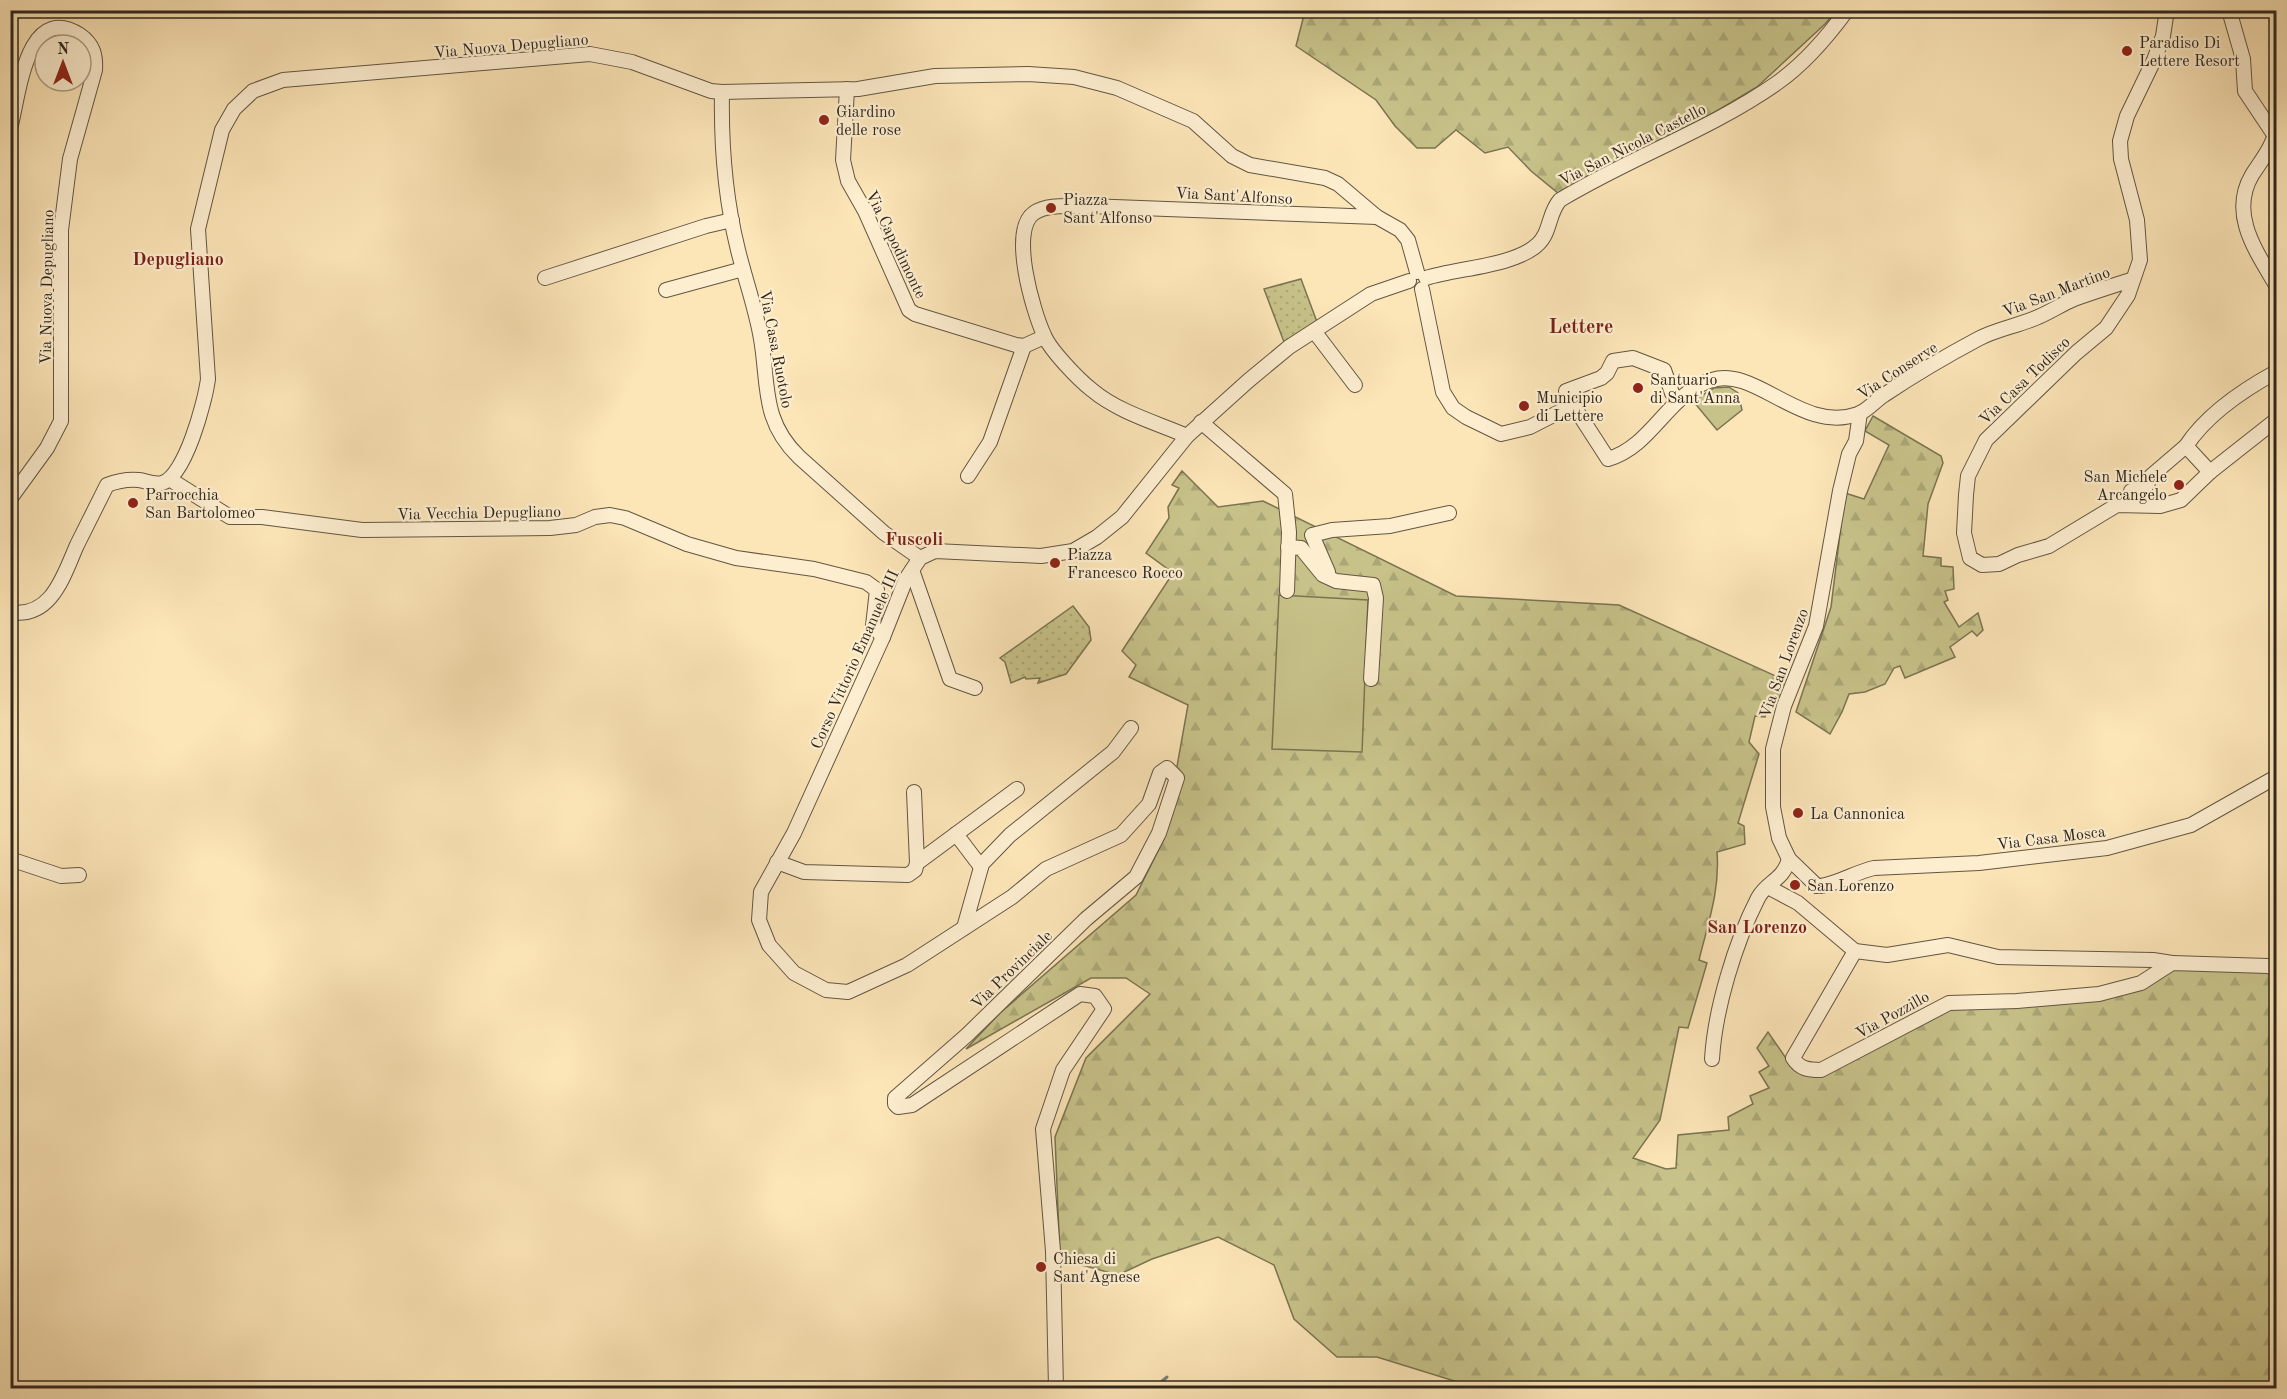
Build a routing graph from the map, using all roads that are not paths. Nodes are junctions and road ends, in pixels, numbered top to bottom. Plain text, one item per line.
1 (1847, 10) edge
2 (2167, 10) edge
3 (2229, 10) edge
4 (848, 89) junction
5 (722, 92) junction
6 (10, 129) edge
7 (2276, 133) edge
8 (1377, 217) junction
9 (732, 220) junction
10 (743, 269) junction
11 (545, 278) dead end
12 (1418, 280) junction
13 (2131, 280) junction
14 (2277, 285) edge
15 (666, 290) dead end
16 (1314, 331) junction
17 (1999, 331) joint
18 (1044, 337) junction
19 (1024, 346) junction
20 (2277, 372) edge
21 (1355, 385) dead end
22 (1566, 391) dead end
23 (1678, 401) junction
24 (1860, 413) junction
25 (2277, 420) edge
26 (1202, 422) junction
27 (1187, 436) junction
28 (2186, 446) junction
29 (2210, 472) junction
30 (968, 476) dead end
31 (171, 480) junction
32 (2131, 491) dead end
33 (10, 499) edge
34 (1449, 513) dead end
35 (1288, 547) junction
36 (916, 564) junction
37 (1330, 577) junction
38 (1287, 591) dead end
39 (10, 612) edge
40 (882, 637) junction
41 (1371, 679) dead end
42 (975, 688) dead end
43 (1131, 728) dead end
44 (2277, 777) edge
45 (1017, 789) dead end
46 (914, 792) dead end
47 (956, 834) junction
48 (10, 859) edge
49 (1789, 859) junction
50 (777, 862) junction
51 (917, 863) junction
52 (981, 867) junction
53 (79, 875) dead end
54 (1817, 886) junction
55 (1768, 887) junction
56 (1796, 902) junction
57 (759, 920) joint
58 (964, 928) junction
59 (1855, 951) junction
60 (2172, 963) junction
61 (2277, 969) edge
62 (1712, 1059) dead end
63 (1056, 1389) edge

1 - 12 street, Via San Nicola Castello
2 - 13 street, Via San Martino
3 - 7 street
4 - 5 street, Via Nuova Depugliano
4 - 8 street, Via Nuova Depugliano
4 - 19 street, Via Capodimonte
5 - 9 street, Via Casa Ruotolo
5 - 31 street, Via Nuova Depugliano
6 - 33 street, Via Nuova Depugliano
7 - 14 street
8 - 12 street, Via Nuova Depugliano
8 - 18 street, Via Sant'Alfonso
9 - 10 street, Via Casa Ruotolo
9 - 11 street
10 - 15 street
10 - 36 street, Via Casa Ruotolo
12 - 16 street, Corso Vittorio Emanuele III
12 - 23 street, Via Conserve
13 - 17 street, Via San Martino
13 - 29 street, Via Casa Todisco
16 - 21 street
16 - 26 street, Corso Vittorio Emanuele III
17 - 24 street, Via Conserve
18 - 19 street
18 - 27 street
19 - 30 street
20 - 28 street
22 - 23 street
23 - 24 street, Via Conserve
24 - 49 street, Via San Lorenzo
25 - 29 street
26 - 27 street, Corso Vittorio Emanuele III
26 - 35 street
27 - 36 street, Corso Vittorio Emanuele III
28 - 29 street
28 - 32 street
31 - 39 street
31 - 40 street, Via Vecchia Depugliano
34 - 37 street
35 - 37 street
35 - 38 street
36 - 40 street, Corso Vittorio Emanuele III
36 - 42 street
37 - 41 street
40 - 50 street, Corso Vittorio Emanuele III
43 - 52 street
44 - 54 street, Via Casa Mosca
45 - 47 street
46 - 51 street
47 - 51 street
47 - 52 street
48 - 53 street
49 - 54 street, Via San Lorenzo
49 - 55 street
50 - 51 street
50 - 57 street, Corso Vittorio Emanuele III
52 - 58 street
54 - 56 street
55 - 56 street
55 - 62 street
56 - 59 street
57 - 58 street, Via Provinciale
58 - 63 street, Via Provinciale
59 - 60 street
59 - 60 street, Via Pozzillo
60 - 61 street

